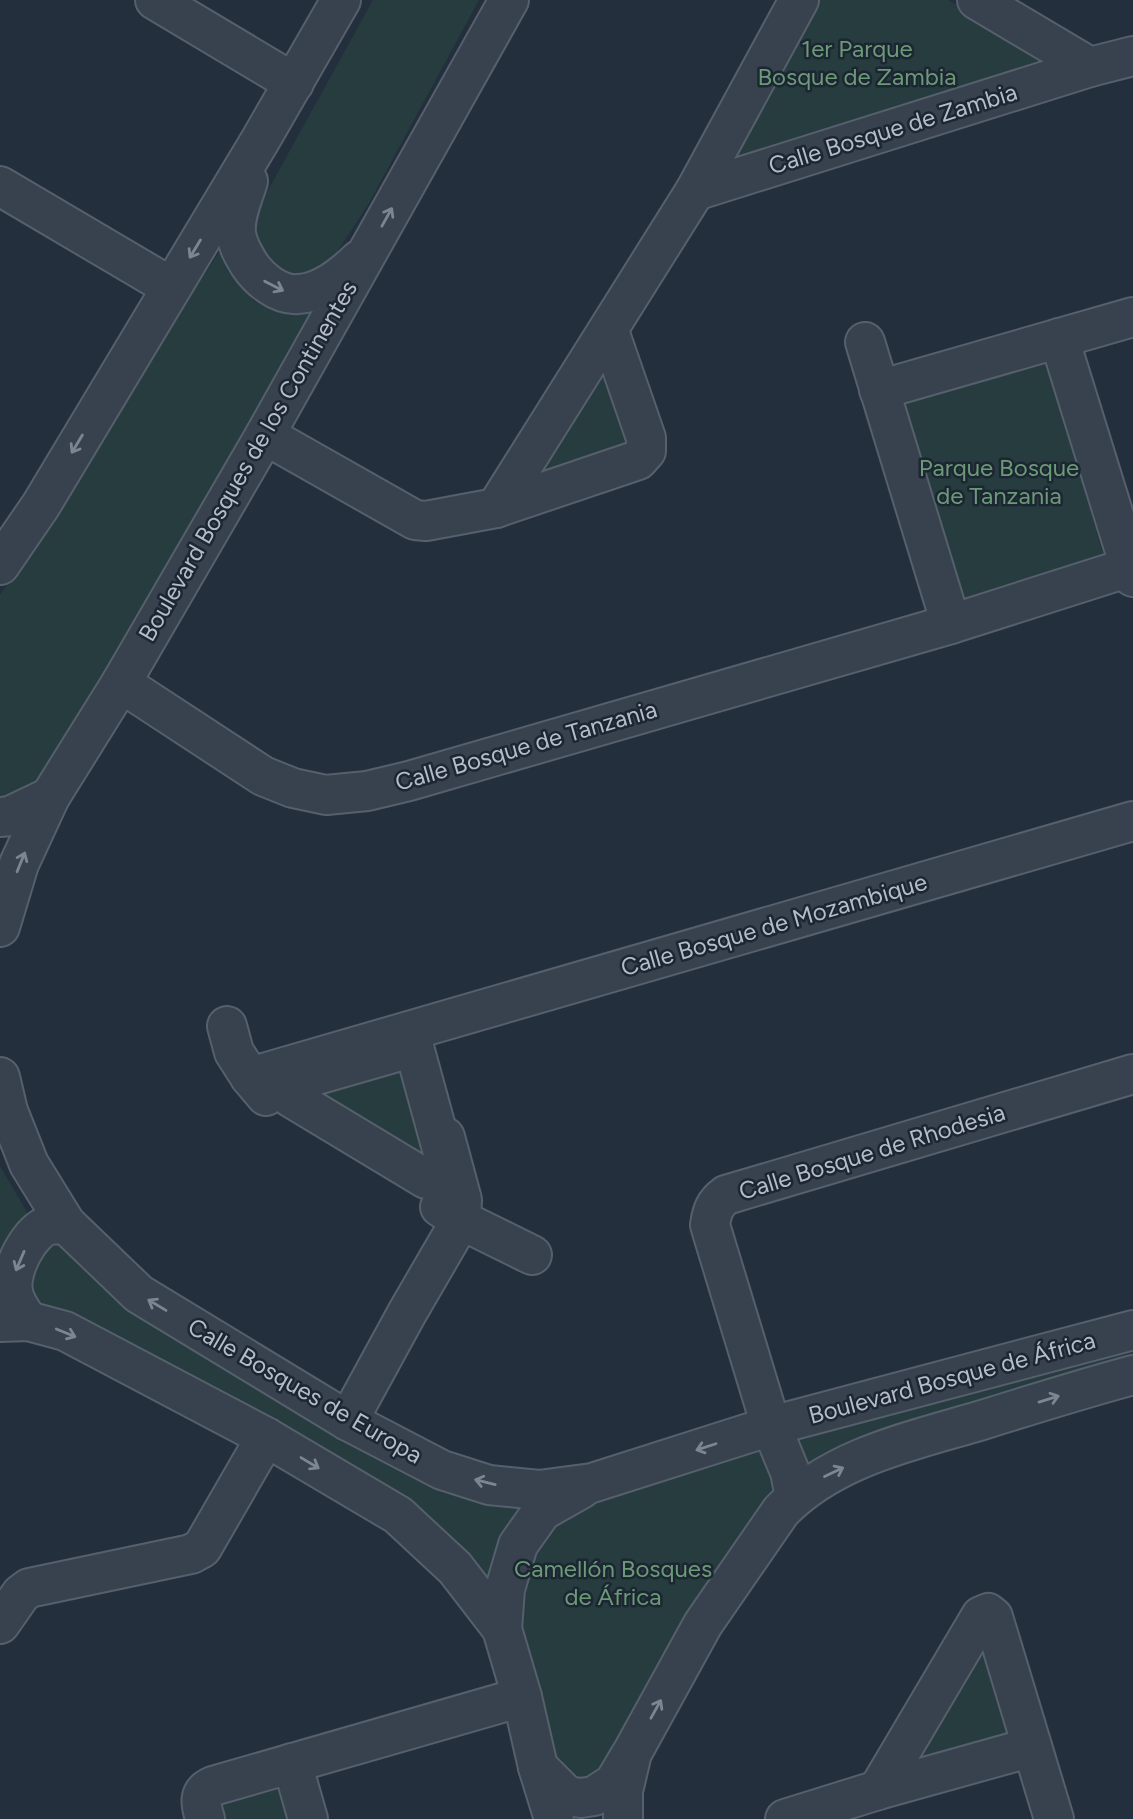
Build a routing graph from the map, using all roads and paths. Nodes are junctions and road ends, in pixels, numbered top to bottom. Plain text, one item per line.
1 (155, 0) edge
2 (341, 0) edge
3 (509, 0) edge
4 (799, 0) edge
5 (977, 0) edge
6 (1133, 56) edge
7 (1090, 67) junction
8 (293, 83) junction
9 (261, 139) junction
10 (0, 186) edge
11 (695, 191) junction
12 (368, 251) junction
13 (171, 287) junction
14 (1133, 317) edge
15 (609, 331) junction
16 (1059, 338) junction
17 (865, 342) dead end
18 (879, 390) junction
19 (265, 435) junction
20 (496, 508) junction
21 (0, 565) edge
22 (1131, 572) edge
23 (951, 624) junction
24 (121, 683) junction
25 (50, 797) junction
26 (0, 817) edge
27 (1133, 821) edge
28 (0, 927) edge
29 (227, 1026) dead end
30 (416, 1029) junction
31 (1133, 1074) edge
32 (0, 1077) edge
33 (250, 1077) junction
34 (461, 1220) junction
35 (66, 1224) junction
36 (532, 1255) dead end
37 (14, 1322) edge
38 (1133, 1330) edge
39 (1133, 1375) edge
40 (348, 1421) junction
41 (771, 1426) junction
42 (266, 1437) junction
43 (592, 1483) junction
44 (795, 1496) junction
45 (0, 1623) edge
46 (502, 1629) junction
47 (522, 1697) junction
48 (1032, 1747) junction
49 (632, 1753) junction
50 (292, 1763) junction
51 (538, 1767) junction
52 (878, 1790) junction
53 (205, 1819) edge
54 (308, 1819) edge
55 (554, 1819) edge
56 (624, 1819) edge
57 (785, 1819) edge
58 (1054, 1819) edge

1 - 8 street
2 - 8 street
12 -> 3 street, Boulevard Bosques de los Continentes
4 - 11 street
5 - 7 street
6 - 7 street, Calle Bosque de Zambia
7 - 11 street, Calle Bosque de Zambia
8 - 9 street
9 -> 12 street
9 -> 13 street
10 - 13 street
11 - 15 street
12 - 19 street, Boulevard Bosques de los Continentes
13 -> 21 street
14 - 16 street
15 - 20 street
15 - 20 street
16 - 18 street
16 - 22 street, Calle Bosque de Tanzania
17 - 18 street
18 - 23 street
19 - 20 street
19 - 24 street, Boulevard Bosques de los Continentes
22 - 23 street, Calle Bosque de Tanzania
23 - 24 street, Calle Bosque de Tanzania
24 - 25 street, Boulevard Bosques de los Continentes
25 - 26 street
28 -> 25 street, Boulevard Bosques de los Continentes
27 - 30 street, Calle Bosque de Mozambique
29 - 33 street
30 - 33 street, Calle Bosque de Mozambique
30 - 34 street
31 - 41 street, Calle Bosque de Rhodesia
32 - 35 street, Calle Bosques de Europa
33 - 34 street
34 - 36 street
34 - 40 street
35 -> 37 street
40 -> 35 street, Calle Bosques de Europa
37 -> 42 street
38 - 41 street, Boulevard Bosque de África
44 -> 39 street, Boulevard Bosque de África
43 -> 40 street, Calle Bosques de Europa
41 -> 43 street, Calle Bosques de Europa
41 - 44 street
42 - 45 street
42 -> 46 street
43 - 46 street
49 -> 44 street, Boulevard Bosque de África
46 - 47 street
47 - 50 street
47 - 51 street
48 - 52 street
48 - 52 street
48 - 58 street
49 - 51 street
49 - 56 street, Boulevard Bosque de África
50 - 53 street
50 - 54 street
51 - 55 street
52 - 57 street

